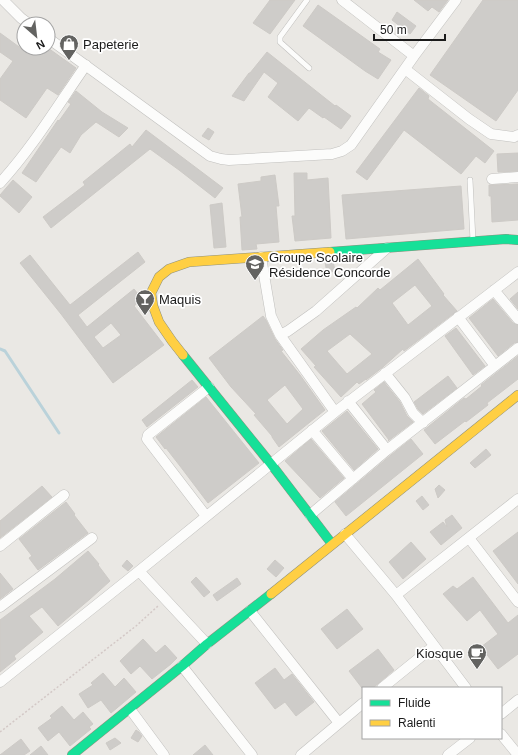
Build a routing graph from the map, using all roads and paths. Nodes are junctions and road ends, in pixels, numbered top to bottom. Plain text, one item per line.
1 (3, 0) edge
2 (307, 0) edge
3 (342, 0) edge
4 (456, 0) edge
5 (19, 16) edge
6 (56, 44) edge
7 (414, 56) junction
8 (86, 65) junction
9 (309, 68) dead end
10 (405, 69) junction
11 (518, 135) edge
12 (518, 178) edge
13 (492, 179) dead end
14 (470, 180) dead end
15 (0, 183) edge
16 (518, 240) edge
17 (473, 242) junction
18 (387, 248) junction
19 (261, 257) junction
20 (518, 272) edge
21 (494, 290) junction
22 (458, 317) junction
23 (518, 319) edge
24 (280, 335) junction
25 (518, 348) edge
26 (495, 366) junction
27 (385, 373) junction
28 (209, 387) junction
29 (518, 395) edge
30 (348, 401) junction
31 (335, 412) junction
32 (423, 423) junction
33 (312, 430) junction
34 (387, 450) junction
35 (271, 464) junction
36 (353, 479) junction
37 (64, 495) dead end
38 (518, 498) edge
39 (310, 515) junction
40 (206, 516) junction
41 (344, 534) junction
42 (92, 538) dead end
43 (469, 538) junction
44 (332, 544) junction
45 (0, 546) edge
46 (139, 571) junction
47 (396, 595) junction
48 (166, 599) junction
49 (518, 602) edge
50 (0, 607) edge
51 (250, 610) junction
52 (207, 644) junction
53 (434, 646) junction
54 (182, 666) junction
55 (0, 682) edge
56 (383, 687) edge
57 (465, 687) edge
58 (518, 700) edge
59 (362, 705) edge
60 (130, 709) junction
61 (502, 713) edge
62 (339, 723) junction
63 (0, 732) edge
64 (502, 735) edge
65 (469, 739) edge
66 (72, 755) edge
67 (164, 755) edge
68 (252, 755) edge
69 (301, 755) edge
70 (448, 755) edge
71 (518, 755) edge

1 - 5 street
2 - 9 lane
3 - 7 street
4 - 7 street
6 - 8 street
7 - 10 street
8 - 10 street
8 - 15 street
10 - 11 street
12 - 13 street
14 - 17 lane
16 - 17 street
17 - 18 street
18 - 19 street
18 - 24 street
19 - 24 street
19 - 28 street
20 - 21 street
21 - 22 street
21 - 23 street
22 - 26 street
22 - 27 street
24 - 31 street
25 - 26 street
26 - 32 street
27 - 30 street
27 - 32 street
28 - 35 street
28 - 40 street
29 - 41 street
30 - 31 street
30 - 34 street
31 - 33 street
32 - 34 street
33 - 35 street
33 - 36 street
34 - 36 street
35 - 39 street
35 - 40 street
36 - 39 street
37 - 45 street
38 - 43 street
39 - 44 street
40 - 46 street
41 - 44 street
41 - 47 street
42 - 50 street
43 - 47 street
43 - 49 street
44 - 51 street
46 - 48 street
46 - 55 street
47 - 53 street
48 - 52 street
48 - 63 path
51 - 52 street
51 - 62 street
52 - 54 street
53 - 56 street
53 - 57 street
54 - 60 street
54 - 68 street
58 - 61 street
59 - 62 street
60 - 66 street
60 - 67 street
62 - 69 street
64 - 71 street
65 - 70 street

